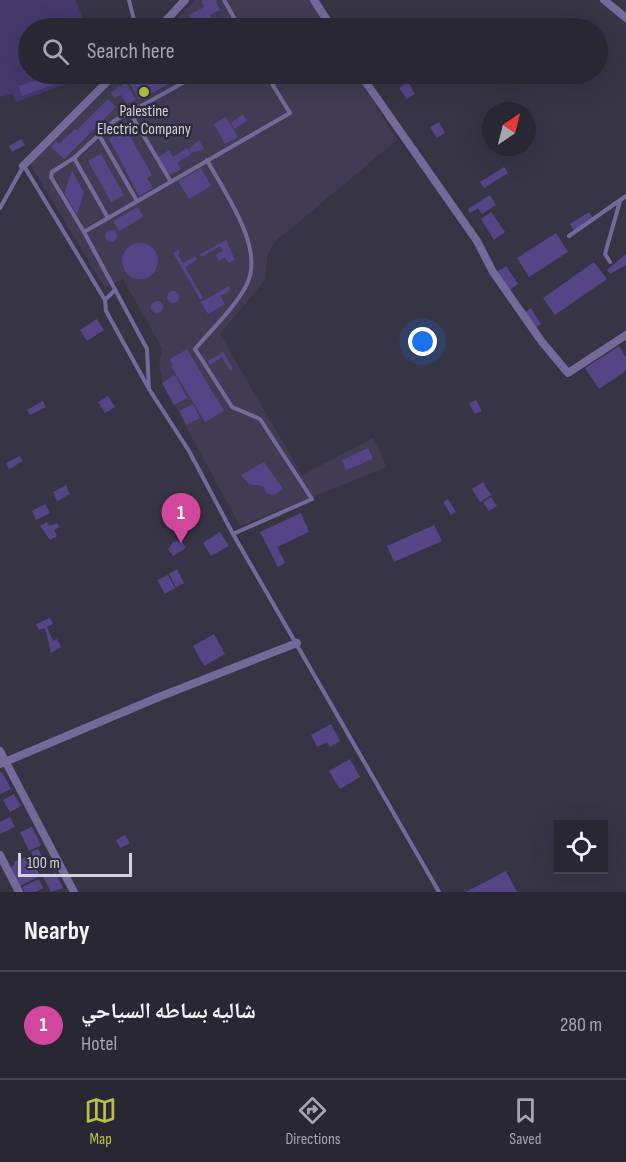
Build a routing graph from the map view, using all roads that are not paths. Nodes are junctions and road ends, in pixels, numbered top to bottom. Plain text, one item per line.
1 (129, 0) edge
2 (185, 0) edge
3 (224, 0) edge
4 (314, 0) edge
5 (604, 0) edge
6 (134, 18) edge
7 (168, 18) edge
8 (234, 18) edge
9 (326, 18) edge
10 (626, 18) edge
11 (105, 84) edge
12 (177, 84) edge
13 (273, 84) edge
14 (367, 84) edge
15 (129, 111) junction
16 (99, 135) junction
17 (74, 158) junction
18 (207, 160) junction
19 (23, 166) junction
20 (171, 182) junction
21 (626, 196) edge
22 (620, 200) junction
23 (137, 201) junction
24 (0, 208) edge
25 (108, 218) junction
26 (84, 232) junction
27 (568, 236) dead end
28 (610, 262) dead end
29 (115, 290) junction
30 (105, 300) junction
31 (626, 335) edge
32 (149, 389) junction
33 (233, 534) junction
34 (297, 643) junction
35 (0, 751) edge
36 (3, 763) edge
37 (0, 855) edge
38 (19, 892) edge
39 (74, 892) edge
40 (439, 892) edge

1 - 6 lane
2 - 7 street
3 - 8 lane
4 - 9 street
5 - 10 street
11 - 19 street
12 - 15 lane
13 - 18 lane
14 - 31 street
15 - 16 lane
15 - 20 lane
16 - 17 lane
16 - 23 lane
17 - 25 lane
17 - 26 lane
18 - 20 lane
18 - 33 lane
19 - 24 lane
19 - 30 lane
20 - 23 lane
21 - 22 lane
22 - 27 lane
22 - 28 lane
23 - 25 lane
25 - 26 lane
26 - 29 lane
29 - 30 lane
29 - 32 lane
30 - 32 lane
32 - 33 lane
33 - 34 lane
34 - 36 street
34 - 40 lane
35 - 36 street
36 - 39 street
37 - 38 street

